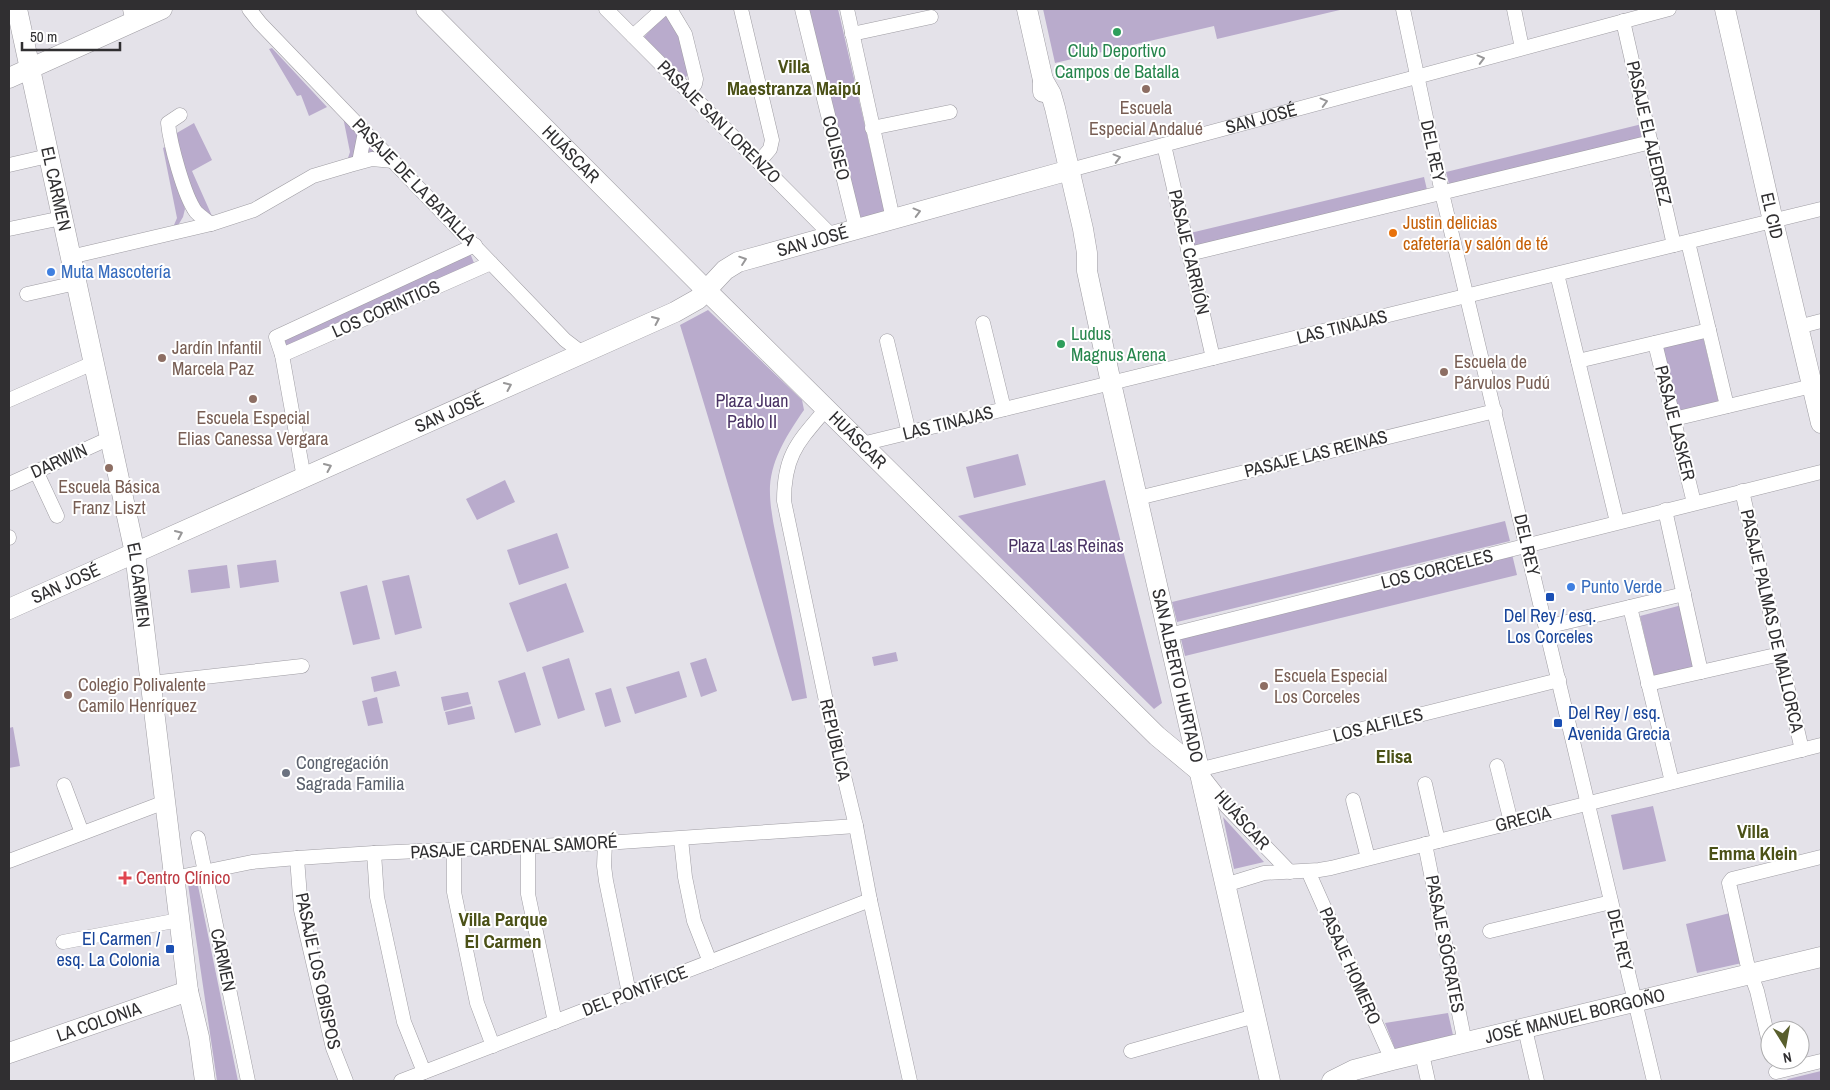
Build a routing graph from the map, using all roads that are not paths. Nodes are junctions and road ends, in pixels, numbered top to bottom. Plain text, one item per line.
1 (17, 9) edge
2 (162, 9) edge
3 (248, 9) edge
4 (426, 9) edge
5 (606, 9) edge
6 (663, 9) edge
7 (670, 9) edge
8 (741, 9) edge
9 (802, 9) edge
10 (847, 9) edge
11 (1027, 9) edge
12 (1403, 9) edge
13 (1514, 9) edge
14 (1669, 9) edge
15 (1725, 9) edge
16 (132, 15) edge
17 (931, 17) dead end
18 (1623, 21) junction
19 (852, 34) junction
20 (633, 36) junction
21 (1522, 48) junction
22 (29, 69) junction
23 (1417, 77) junction
24 (9, 78) edge
25 (689, 92) junction
26 (950, 112) dead end
27 (180, 115) dead end
28 (872, 128) junction
29 (365, 132) junction
30 (1651, 142) junction
31 (1164, 145) junction
32 (48, 156) junction
33 (393, 161) junction
34 (359, 162) junction
35 (759, 162) junction
36 (9, 165) edge
37 (1065, 172) junction
38 (1442, 193) junction
39 (188, 198) junction
40 (1821, 209) edge
41 (62, 218) junction
42 (892, 219) junction
43 (1773, 221) junction
44 (211, 224) junction
45 (9, 229) edge
46 (856, 229) junction
47 (180, 232) junction
48 (832, 236) junction
49 (1681, 243) junction
50 (475, 246) junction
51 (1189, 254) junction
52 (70, 257) junction
53 (491, 263) junction
54 (1556, 274) junction
55 (76, 283) junction
56 (706, 290) junction
57 (27, 294) dead end
58 (1468, 296) junction
59 (1821, 321) edge
60 (983, 323) dead end
61 (1798, 327) junction
62 (1709, 330) junction
63 (888, 341) dead end
64 (1655, 343) junction
65 (582, 353) junction
66 (282, 355) junction
67 (1213, 358) junction
68 (1578, 361) junction
69 (93, 362) junction
70 (1111, 383) junction
71 (1812, 386) junction
72 (9, 400) edge
73 (1727, 406) junction
74 (826, 409) junction
75 (1004, 410) junction
76 (1495, 411) junction
77 (1674, 419) junction
78 (1821, 423) edge
79 (909, 433) junction
80 (110, 438) junction
81 (862, 444) junction
82 (36, 471) junction
83 (1821, 472) edge
84 (304, 478) junction
85 (9, 484) edge
86 (1742, 491) junction
87 (1138, 498) junction
88 (1694, 503) junction
89 (1665, 510) junction
90 (57, 516) dead end
91 (1618, 522) junction
92 (1526, 544) junction
93 (135, 553) junction
94 (1684, 594) junction
95 (1630, 607) junction
96 (9, 609) edge
97 (1546, 627) junction
98 (1169, 635) junction
99 (1780, 654) junction
100 (302, 666) dead end
101 (1701, 672) junction
102 (1559, 680) junction
103 (151, 684) junction
104 (1648, 684) junction
105 (1821, 745) edge
106 (1802, 750) junction
107 (1498, 766) dead end
108 (1198, 770) junction
109 (1672, 782) junction
110 (1425, 784) dead end
111 (64, 785) dead end
112 (1353, 800) dead end
113 (165, 802) junction
114 (1588, 802) junction
115 (1511, 822) junction
116 (856, 826) junction
117 (82, 833) junction
118 (198, 838) dead end
119 (681, 838) junction
120 (1432, 842) junction
121 (606, 843) junction
122 (528, 846) junction
123 (454, 850) junction
124 (374, 853) junction
125 (1821, 857) edge
126 (297, 858) junction
127 (1368, 858) junction
128 (9, 859) edge
129 (1308, 871) junction
130 (204, 872) junction
131 (1290, 872) junction
132 (174, 878) junction
133 (1225, 885) junction
134 (870, 900) junction
135 (1611, 902) junction
136 (179, 920) junction
137 (1490, 931) dead end
138 (63, 942) dead end
139 (1821, 958) edge
140 (710, 962) junction
141 (1751, 974) junction
142 (188, 991) junction
143 (629, 993) junction
144 (1634, 1003) junction
145 (1255, 1016) junction
146 (1763, 1020) edge
147 (555, 1022) junction
148 (1524, 1029) junction
149 (1465, 1043) junction
150 (492, 1046) junction
151 (1131, 1051) dead end
152 (9, 1053) edge
153 (1422, 1054) junction
154 (1392, 1060) junction
155 (1821, 1061) edge
156 (1776, 1071) edge
157 (424, 1072) junction
158 (193, 1081) edge
159 (205, 1081) edge
160 (248, 1081) edge
161 (346, 1081) edge
162 (400, 1081) edge
163 (910, 1081) edge
164 (1270, 1081) edge
165 (1332, 1081) edge
166 (1428, 1081) edge
167 (1537, 1081) edge
168 (1654, 1081) edge

1 - 22 street, EL CARMEN
2 - 16 street
3 - 29 street, PASAJE DE LA BATALLA
4 - 56 street, HUÁSCAR
5 - 20 street, PASAJE SAN LORENZO
6 - 20 street
7 - 25 street
8 - 35 street
9 - 46 street, COLISEO
10 - 19 street
11 - 37 street, SAN ALBERTO HURTADO
12 - 23 street, DEL REY
13 - 21 street
14 - 18 street, SAN JOSÉ
15 - 43 street, EL CID
16 - 22 street
17 - 19 street
18 - 21 street, SAN JOSÉ
18 - 30 street, PASAJE EL AJEDREZ
19 - 28 street
20 - 25 street, PASAJE SAN LORENZO
23 -> 21 street, SAN JOSÉ
22 - 24 street
22 - 32 street, EL CARMEN
31 -> 23 street, SAN JOSÉ
23 - 38 street, DEL REY
25 - 35 street, PASAJE SAN LORENZO
26 - 28 street
27 - 39 street
28 - 42 street
29 - 33 street, PASAJE DE LA BATALLA
29 - 34 street
30 - 38 street
30 - 49 street, PASAJE EL AJEDREZ
37 -> 31 street, SAN JOSÉ
31 - 51 street, PASAJE CARRIÓN
32 - 36 street
32 - 41 street, EL CARMEN
33 - 34 street
33 - 50 street, PASAJE DE LA BATALLA
34 - 44 street
35 - 48 street, PASAJE SAN LORENZO
42 -> 37 street, SAN JOSÉ
37 - 70 street, SAN ALBERTO HURTADO
38 - 51 street
38 - 58 street, DEL REY
39 - 44 street
39 - 47 street
40 - 43 street, LAS TINAJAS
41 - 45 street
41 - 52 street, EL CARMEN
42 - 46 street, SAN JOSÉ
43 - 49 street, LAS TINAJAS
43 - 61 street, EL CID
44 - 47 street
46 - 48 street, SAN JOSÉ
47 - 52 street
56 -> 48 street, SAN JOSÉ
49 - 54 street, LAS TINAJAS
49 - 62 street, PASAJE EL AJEDREZ
50 - 53 street, PASAJE DE LA BATALLA
50 - 66 street
51 - 67 street, PASAJE CARRIÓN
52 - 55 street, EL CARMEN
53 - 65 street, PASAJE DE LA BATALLA
53 - 66 street, LOS CORINTIOS
54 - 58 street, LAS TINAJAS
54 - 68 street
55 - 57 street
55 - 69 street, EL CARMEN
65 -> 56 street, SAN JOSÉ
56 - 74 street, HUÁSCAR
58 - 67 street, LAS TINAJAS
58 - 76 street, DEL REY
59 - 61 street
60 - 75 street
61 - 71 street, EL CID
62 - 64 street
62 - 73 street, PASAJE EL AJEDREZ
63 - 79 street
64 - 68 street
64 - 77 street, PASAJE LASKER
84 -> 65 street, SAN JOSÉ
66 - 84 street
67 - 70 street, LAS TINAJAS
68 - 91 street
69 - 72 street
69 - 80 street, EL CARMEN
70 - 75 street, LAS TINAJAS
70 - 87 street, SAN ALBERTO HURTADO
71 - 73 street
71 - 78 street, EL CID
73 - 77 street
74 - 81 street, HUÁSCAR
74 - 116 street, REPÚBLICA
75 - 79 street, LAS TINAJAS
76 - 87 street, PASAJE LAS REINAS
76 - 92 street, DEL REY
77 - 88 street, PASAJE LASKER
79 - 81 street, LAS TINAJAS
80 - 82 street, DARWIN
80 - 93 street, EL CARMEN
81 - 108 street, HUÁSCAR
82 - 85 street, DARWIN
82 - 90 street
83 - 86 street, LOS CORCELES
93 -> 84 street, SAN JOSÉ
86 - 88 street, LOS CORCELES
86 - 99 street, PASAJE PALMAS DE MALLORCA
87 - 98 street, SAN ALBERTO HURTADO
88 - 89 street, LOS CORCELES
89 - 91 street, LOS CORCELES
89 - 94 street
91 - 92 street, LOS CORCELES
92 - 97 street, DEL REY
92 - 98 street, LOS CORCELES
93 - 96 street, SAN JOSÉ
93 - 103 street, EL CARMEN
94 - 95 street
94 - 101 street
95 - 97 street
95 - 104 street
97 - 102 street, DEL REY
98 - 108 street, SAN ALBERTO HURTADO
99 - 101 street
99 - 106 street, PASAJE PALMAS DE MALLORCA
100 - 103 street
101 - 104 street
102 - 108 street, LOS ALFILES
102 - 114 street, DEL REY
103 - 113 street, EL CARMEN
104 - 109 street
105 - 106 street, GRECIA
106 - 109 street, GRECIA
107 - 115 street
108 - 131 street, HUÁSCAR
108 - 133 street, SAN ALBERTO HURTADO
109 - 114 street, GRECIA
110 - 120 street, PASAJE SÓCRATES
111 - 117 street
112 - 127 street
113 - 117 street
113 - 132 street, EL CARMEN
114 - 115 street, GRECIA
114 - 135 street, DEL REY
115 - 120 street, GRECIA
116 - 119 street, PASAJE CARDENAL SAMORÉ
116 - 134 street, REPÚBLICA
117 - 128 street
118 - 130 street, CARMEN
119 - 121 street, PASAJE CARDENAL SAMORÉ
119 - 140 street
120 - 127 street, GRECIA
120 - 149 street, PASAJE SÓCRATES
121 - 122 street, PASAJE CARDENAL SAMORÉ
121 - 143 street
122 - 123 street, PASAJE CARDENAL SAMORÉ
122 - 147 street
123 - 124 street, PASAJE CARDENAL SAMORÉ
123 - 150 street
124 - 126 street, PASAJE CARDENAL SAMORÉ
124 - 157 street
125 - 141 street
126 - 130 street, PASAJE CARDENAL SAMORÉ
126 - 161 street, PASAJE LOS OBISPOS
127 - 129 street, GRECIA
129 - 131 street, GRECIA
129 - 154 street, PASAJE HOMERO
130 - 132 street, PASAJE CARDENAL SAMORÉ
130 - 160 street, CARMEN
131 - 133 street, GRECIA
132 - 136 street, EL CARMEN
133 - 145 street, SAN ALBERTO HURTADO
134 - 140 street, DEL PONTÍFICE
134 - 163 street, REPÚBLICA
135 - 137 street
135 - 144 street, DEL REY
136 - 138 street
136 - 142 street, EL CARMEN
139 - 141 street, JOSÉ MANUEL BORGOÑO
140 - 143 street, DEL PONTÍFICE
141 - 144 street, JOSÉ MANUEL BORGOÑO
141 - 146 street
142 - 152 street, LA COLONIA
142 - 158 street, EL CARMEN
142 - 159 street, EL CARMEN
143 - 147 street, DEL PONTÍFICE
144 - 148 street, JOSÉ MANUEL BORGOÑO
144 - 168 street, DEL REY
145 - 151 street
145 - 164 street, SAN ALBERTO HURTADO
147 - 150 street, DEL PONTÍFICE
148 - 149 street, JOSÉ MANUEL BORGOÑO
148 - 167 street
149 - 153 street, JOSÉ MANUEL BORGOÑO
150 - 157 street, DEL PONTÍFICE
153 - 154 street, JOSÉ MANUEL BORGOÑO
153 - 166 street
154 - 165 street, JOSÉ MANUEL BORGOÑO
155 - 156 street
157 - 162 street, DEL PONTÍFICE

